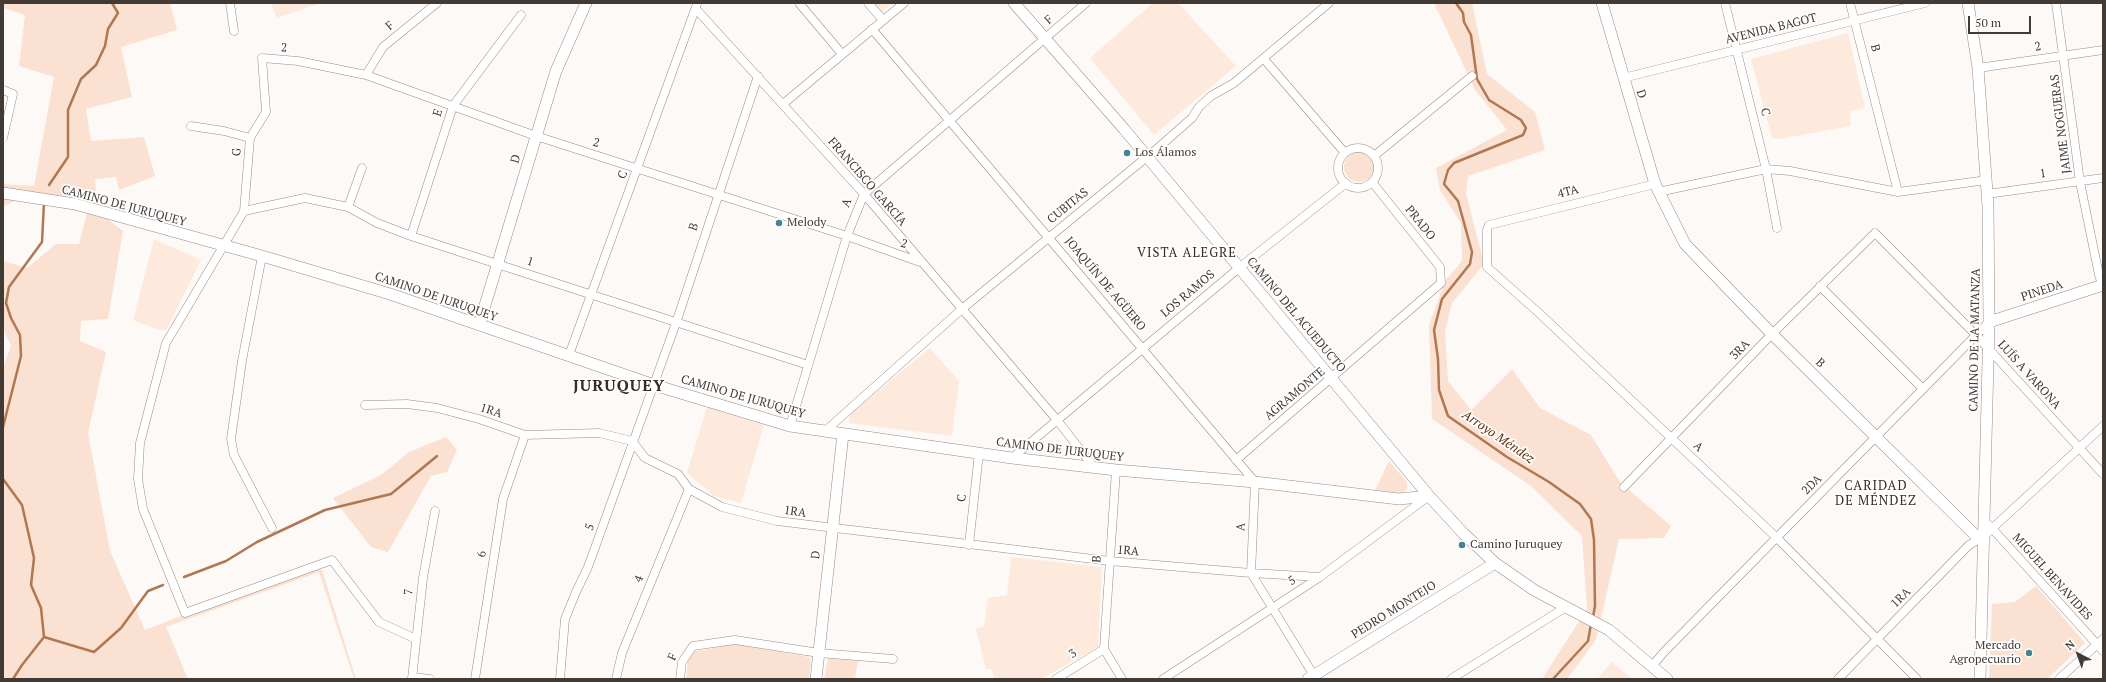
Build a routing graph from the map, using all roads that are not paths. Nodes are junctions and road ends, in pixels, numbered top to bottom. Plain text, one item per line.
1 (230, 3) edge
2 (436, 3) edge
3 (586, 3) edge
4 (799, 3) edge
5 (868, 3) edge
6 (904, 3) edge
7 (1014, 3) edge
8 (1086, 3) edge
9 (1329, 3) edge
10 (1602, 3) edge
11 (1725, 3) edge
12 (1850, 3) edge
13 (1925, 3) edge
14 (1968, 3) edge
15 (2056, 3) edge
16 (697, 6) edge
17 (521, 15) dead end
18 (883, 20) junction
19 (1855, 20) junction
20 (872, 29) junction
21 (234, 31) dead end
22 (1045, 39) junction
23 (1737, 50) junction
24 (2103, 50) edge
25 (842, 54) junction
26 (2065, 55) junction
27 (262, 58) joint
28 (1264, 58) junction
29 (1978, 68) junction
30 (366, 75) junction
31 (758, 76) junction
32 (1472, 76) dead end
33 (1623, 78) junction
34 (3, 90) edge
35 (783, 104) junction
36 (453, 106) junction
37 (950, 120) junction
38 (191, 126) dead end
39 (536, 136) junction
40 (3, 138) edge
41 (250, 138) junction
42 (1345, 153) junction
43 (1374, 156) junction
44 (1148, 157) junction
45 (362, 168) dead end
46 (638, 169) junction
47 (1766, 169) junction
48 (2103, 178) edge
49 (1987, 180) junction
50 (1372, 182) junction
51 (2080, 182) junction
52 (1346, 183) junction
53 (1657, 188) junction
54 (1898, 192) junction
55 (864, 194) junction
56 (1987, 194) junction
57 (718, 195) junction
58 (6, 196) edge
59 (348, 207) junction
60 (244, 210) junction
61 (1489, 226) joint
62 (1777, 228) dead end
63 (1875, 233) joint
64 (411, 236) junction
65 (847, 236) junction
66 (1049, 237) junction
67 (222, 246) junction
68 (262, 256) junction
69 (920, 262) junction
70 (498, 264) junction
71 (1239, 268) junction
72 (1441, 283) joint
73 (1820, 286) junction
74 (2102, 286) edge
75 (591, 295) junction
76 (962, 310) junction
77 (1989, 322) junction
78 (676, 323) junction
79 (479, 325) junction
80 (1772, 334) junction
81 (1976, 335) junction
82 (1143, 348) junction
83 (1988, 348) junction
84 (569, 355) junction
85 (808, 366) junction
86 (1332, 378) junction
87 (654, 385) junction
88 (1923, 389) junction
89 (365, 405) dead end
90 (1057, 420) junction
91 (790, 426) junction
92 (2103, 426) edge
93 (824, 432) junction
94 (843, 434) junction
95 (525, 435) junction
96 (1877, 437) junction
97 (1672, 438) junction
98 (632, 441) junction
99 (2079, 448) junction
100 (979, 453) junction
101 (1012, 458) junction
102 (1236, 460) junction
103 (1093, 466) junction
104 (1116, 470) junction
105 (2103, 474) edge
106 (1255, 482) junction
107 (1624, 487) dead end
108 (689, 489) junction
109 (1430, 496) junction
110 (436, 510) dead end
111 (1984, 519) junction
112 (272, 528) dead end
113 (832, 528) junction
114 (1992, 528) junction
115 (1983, 537) junction
116 (1777, 538) junction
117 (969, 545) junction
118 (1110, 561) junction
119 (1495, 563) junction
120 (1251, 574) junction
121 (1320, 577) junction
122 (1566, 607) junction
123 (1272, 608) junction
124 (1878, 638) junction
125 (416, 640) junction
126 (2101, 645) edge
127 (1104, 649) junction
128 (819, 652) junction
129 (893, 660) dead end
130 (1653, 665) junction
131 (412, 678) edge
132 (1313, 678) edge
133 (430, 679) edge
134 (475, 679) edge
135 (560, 679) edge
136 (616, 679) edge
137 (680, 679) edge
138 (816, 679) edge
139 (1056, 679) edge
140 (1122, 679) edge
141 (1163, 679) edge
142 (1451, 679) edge
143 (1667, 679) edge
144 (1838, 679) edge
145 (1917, 679) edge
146 (1980, 679) edge
147 (2059, 679) edge

1 - 21 street
2 - 30 street, F
3 - 39 street, D
4 - 25 street
5 - 18 street
6 - 18 street
7 - 22 street, CAMINO DEL ACUEDUCTO
8 - 22 street, F
9 - 28 street, CUBITAS
10 - 33 street, D
11 - 23 street, C
12 - 19 street, B
13 - 19 street, AVENIDA BAGOT
14 - 29 street, CAMINO DE LA MATANZA
15 - 26 street, JAIME NOGUERAS
16 - 31 street, FRANCISCO GARCÍA
16 - 46 street, C
17 - 36 street, E
18 - 20 street
19 - 23 street, AVENIDA BAGOT
19 - 54 street, B
20 - 25 street
20 - 37 street, JOAQUÍN DE AGÜERO
22 - 37 street, A
22 - 44 street, CAMINO DEL ACUEDUCTO
23 - 33 street, AVENIDA BAGOT
23 - 47 street, C
24 - 26 street, 2
25 - 35 street
26 - 29 street, 2
26 - 51 street, JAIME NOGUERAS
27 - 30 street, 2
27 - 41 street, G
28 - 42 street
28 - 44 street, CUBITAS
29 - 49 street, CAMINO DE LA MATANZA
30 - 36 street, 2
31 - 35 street, FRANCISCO GARCÍA
31 - 57 street, B
32 - 43 street
33 - 53 street, D
34 - 40 street
35 - 55 street, FRANCISCO GARCÍA
36 - 39 street, 2
36 - 64 street, E
37 - 55 street, A
37 - 66 street, JOAQUÍN DE AGÜERO
38 - 41 street
39 - 46 street, 2
39 - 70 street, D
41 - 60 street, G
42 - 43 street
42 - 52 street
43 - 50 street
44 - 66 street, CUBITAS
44 - 71 street, CAMINO DEL ACUEDUCTO
45 - 59 street
46 - 57 street, 2
46 - 75 street, C
47 - 53 street, 4TA
47 - 54 street, 4TA
47 - 62 street, C
48 - 51 street, 1
49 - 54 street, 4TA
49 - 56 street, CAMINO DE LA MATANZA
50 - 52 street
50 - 72 street, PRADO
51 - 56 street, 1
51 - 74 street, JAIME NOGUERAS
52 - 71 street, LOS RAMOS
53 - 61 street, 4TA
53 - 80 street, B
55 - 65 street, A
55 - 69 street, FRANCISCO GARCÍA
56 - 77 street, CAMINO DE LA MATANZA
57 - 65 street, 2
57 - 78 street, B
58 - 67 street, CAMINO DE JURUQUEY
59 - 60 street, 1
59 - 64 street, 1
60 - 67 street, G
61 - 97 street, A
63 - 73 street, 3RA
63 - 81 street, LUÍS A VARONA
64 - 70 street, 1
65 - 69 street, 2
65 - 85 street, A
66 - 76 street, CUBITAS
66 - 82 street, JOAQUÍN DE AGÜERO
67 - 68 street, CAMINO DE JURUQUEY
67 - 125 street, G
68 - 79 street, CAMINO DE JURUQUEY
68 - 112 street
69 - 76 street, FRANCISCO GARCÍA
70 - 75 street, 1
70 - 79 street, D
71 - 82 street, LOS RAMOS
71 - 86 street, CAMINO DEL ACUEDUCTO
72 - 86 street, AGRAMONTE
73 - 80 street, 3RA
73 - 88 street
74 - 77 street, PINEDA
75 - 78 street, 1
75 - 84 street, C
76 - 90 street, FRANCISCO GARCÍA
76 - 93 street, CUBITAS
77 - 81 street, 2DA
77 - 83 street, CAMINO DE LA MATANZA
78 - 85 street, 1
78 - 87 street, B
79 - 84 street, CAMINO DE JURUQUEY
80 - 96 street, B
80 - 97 street, 3RA
81 - 83 street, LUÍS A VARONA
81 - 88 street, 2DA
82 - 90 street, LOS RAMOS
82 - 102 street, JOAQUÍN DE AGÜERO
83 - 99 street, LUÍS A VARONA
83 - 111 street, CAMINO DE LA MATANZA
84 - 87 street, CAMINO DE JURUQUEY
85 - 91 street, A
86 - 102 street, AGRAMONTE
86 - 109 street, CAMINO DEL ACUEDUCTO
87 - 91 street, CAMINO DE JURUQUEY
87 - 98 street, 5
88 - 96 street, 2DA
89 - 95 street, 1RA
90 - 101 street, LOS RAMOS
90 - 103 street, FRANCISCO GARCÍA
91 - 93 street, CAMINO DE JURUQUEY
92 - 99 street, 1RA
93 - 94 street, CAMINO DE JURUQUEY
94 - 100 street, CAMINO DE JURUQUEY
94 - 113 street, D
95 - 98 street, 1RA
95 - 134 street, 6
96 - 115 street, B
96 - 116 street, 2DA
97 - 107 street, 3RA
97 - 116 street, A
98 - 108 street, 1RA
98 - 135 street, 5
99 - 105 street, LUÍS A VARONA
99 - 114 street, 1RA
100 - 101 street, CAMINO DE JURUQUEY
100 - 117 street, C
101 - 103 street, CAMINO DE JURUQUEY
102 - 106 street, JOAQUÍN DE AGÜERO
103 - 104 street, CAMINO DE JURUQUEY
104 - 106 street, CAMINO DE JURUQUEY
104 - 118 street, B
106 - 109 street, CAMINO DE JURUQUEY
106 - 120 street, A
108 - 113 street, 1RA
108 - 136 street, 4
109 - 119 street, CAMINO DEL ACUEDUCTO
109 - 121 street, 5
110 - 125 street, 7
111 - 114 street, MIGUEL BENAVIDES
111 - 115 street, CAMINO DE LA MATANZA
113 - 117 street, 1RA
113 - 128 street, D
114 - 115 street, 1RA
114 - 126 street, MIGUEL BENAVIDES
115 - 124 street, 1RA
115 - 146 street, CAMINO DE LA MATANZA
116 - 124 street, A
116 - 130 street, 2DA
117 - 118 street, 1RA
118 - 120 street, 1RA
118 - 127 street, B
119 - 122 street, CAMINO DEL ACUEDUCTO
119 - 132 street, PEDRO MONTEJO
120 - 121 street, 1RA
120 - 123 street
121 - 123 street, 5
122 - 130 street, CAMINO DEL ACUEDUCTO
122 - 142 street
123 - 132 street
123 - 141 street, 5
124 - 144 street, 1RA
124 - 145 street, A
125 - 131 street, 7
126 - 147 street
127 - 139 street, 3
127 - 140 street
128 - 129 street
128 - 137 street, F
128 - 138 street, D
130 - 143 street, CAMINO DEL ACUEDUCTO
131 - 133 street

